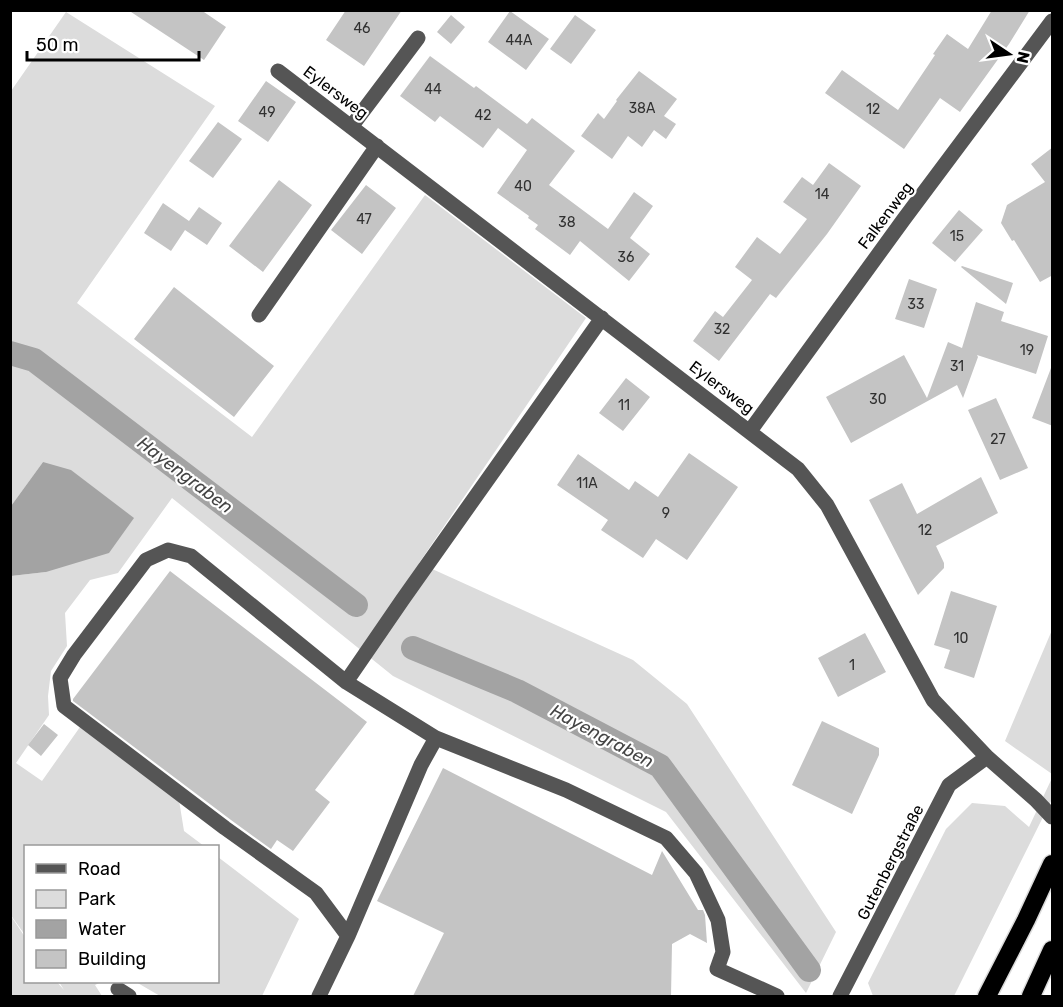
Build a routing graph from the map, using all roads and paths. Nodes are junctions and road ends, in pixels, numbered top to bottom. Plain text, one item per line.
1 (1053, 21) edge
2 (418, 38) dead end
3 (278, 71) dead end
4 (351, 127) junction
5 (377, 146) junction
6 (259, 315) dead end
7 (602, 318) junction
8 (750, 431) junction
9 (346, 682) junction
10 (436, 738) junction
11 (987, 757) junction
12 (1053, 817) edge
13 (1053, 864) edge
14 (348, 936) junction
15 (1053, 950) edge
16 (319, 996) edge
17 (777, 996) edge
18 (840, 996) edge
19 (987, 996) edge
20 (1031, 996) edge

1 - 8 street, Falkenweg
2 - 4 street
3 - 4 street, Eylersweg
4 - 5 street, Eylersweg
5 - 6 street
5 - 7 street, Eylersweg
7 - 8 street, Eylersweg
7 - 9 street
8 - 11 street, Eylersweg
9 - 10 street
9 - 14 street
10 - 14 street
10 - 17 street
11 - 12 street, Eylersweg
11 - 18 street, Gutenbergstraße
13 - 19 highway
14 - 16 street
15 - 20 highway

